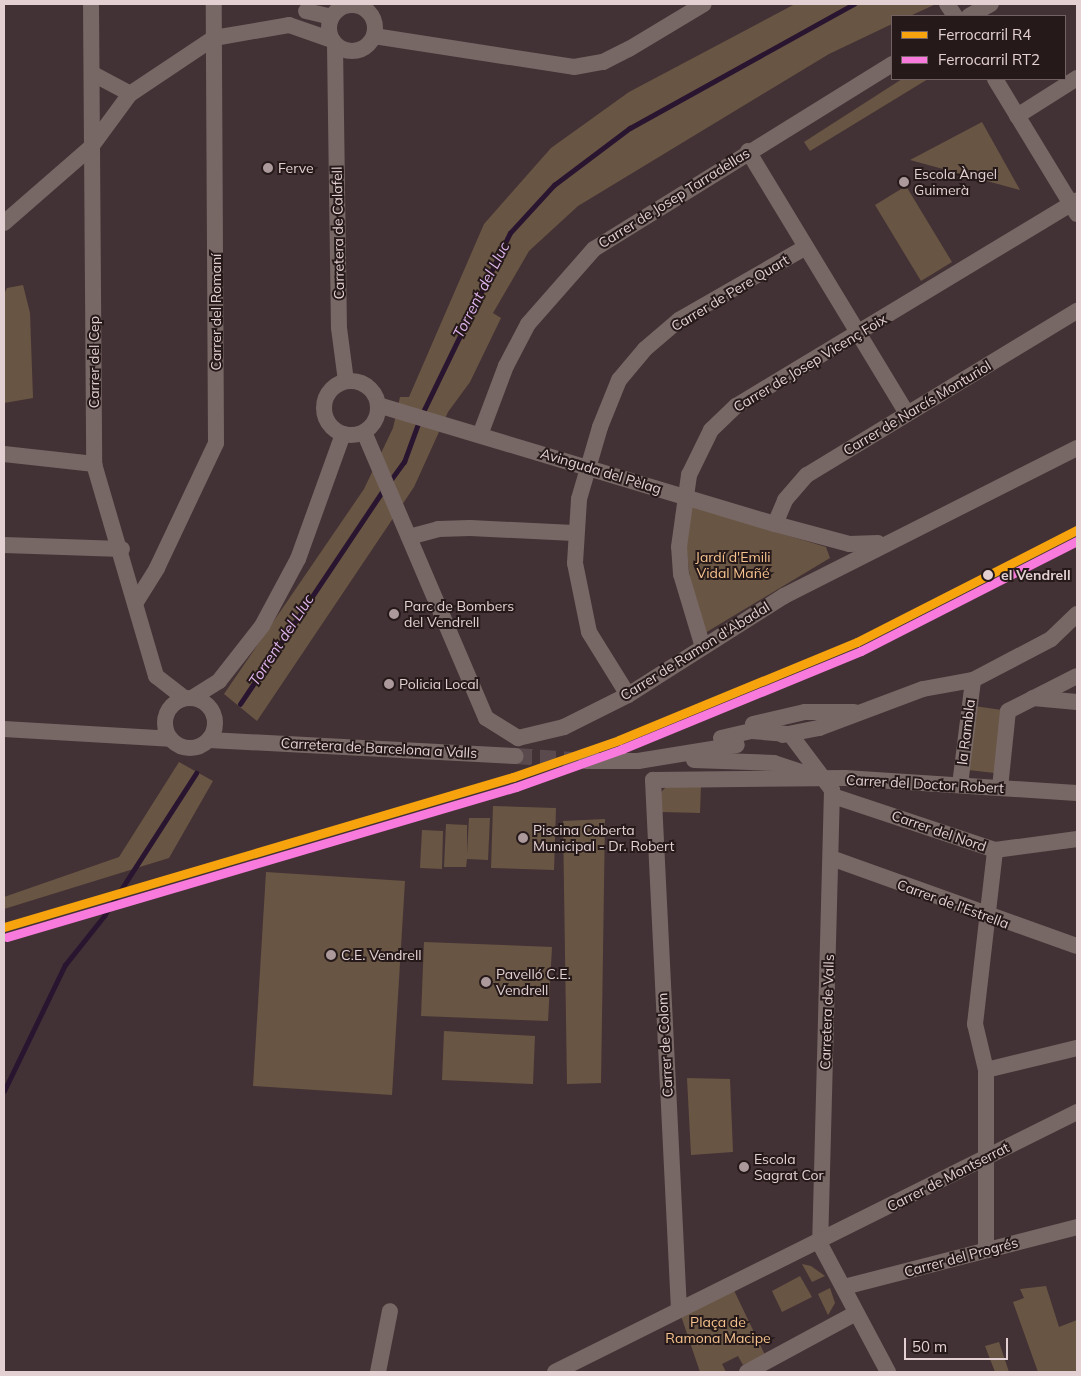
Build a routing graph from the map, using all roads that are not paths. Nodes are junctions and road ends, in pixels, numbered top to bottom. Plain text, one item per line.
1 (91, 4) edge
2 (214, 4) edge
3 (704, 4) edge
4 (946, 4) edge
5 (991, 4) edge
6 (358, 5) edge
7 (306, 7) edge
8 (333, 11) edge
9 (954, 15) edge
10 (971, 15) edge
11 (289, 25) junction
12 (374, 36) junction
13 (214, 38) junction
14 (333, 43) junction
15 (358, 51) junction
16 (891, 65) edge
17 (95, 75) junction
18 (1077, 78) edge
19 (996, 80) edge
20 (336, 84) junction
21 (130, 94) junction
22 (1018, 116) junction
23 (91, 147) junction
24 (748, 151) junction
25 (1075, 206) edge
26 (4, 222) edge
27 (804, 248) junction
28 (1077, 311) edge
29 (858, 333) junction
30 (346, 381) junction
31 (386, 407) junction
32 (907, 414) junction
33 (364, 432) junction
34 (343, 434) junction
35 (480, 435) junction
36 (1077, 448) edge
37 (4, 454) edge
38 (94, 464) junction
39 (587, 467) junction
40 (685, 497) junction
41 (775, 524) junction
42 (574, 533) junction
43 (902, 536) junction
44 (409, 537) junction
45 (824, 537) junction
46 (4, 545) edge
47 (122, 549) junction
48 (851, 562) junction
49 (136, 602) junction
50 (1077, 614) edge
51 (1071, 627) edge
52 (702, 644) junction
53 (1077, 676) edge
54 (973, 680) junction
55 (219, 681) junction
56 (628, 695) junction
57 (188, 698) junction
58 (1033, 698) junction
59 (1077, 702) edge
60 (816, 711) junction
61 (856, 712) junction
62 (213, 714) junction
63 (165, 721) junction
64 (819, 728) junction
65 (4, 729) edge
66 (790, 734) junction
67 (148, 736) junction
68 (170, 738) junction
69 (721, 738) junction
70 (209, 740) junction
71 (242, 740) junction
72 (692, 753) junction
73 (516, 756) tunnel mouth
74 (813, 760) junction
75 (586, 761) tunnel mouth
76 (638, 761) junction
77 (798, 769) junction
78 (653, 780) joint
79 (960, 784) junction
80 (831, 788) junction
81 (1000, 788) junction
82 (1077, 793) edge
83 (1077, 839) edge
84 (995, 850) junction
85 (831, 858) junction
86 (988, 917) junction
87 (1077, 946) edge
88 (1077, 1048) edge
89 (986, 1070) junction
90 (1077, 1112) edge
91 (984, 1158) junction
92 (1077, 1227) edge
93 (820, 1244) junction
94 (986, 1250) junction
95 (844, 1287) junction
96 (679, 1310) junction
97 (390, 1311) dead end
98 (856, 1313) junction
99 (378, 1372) edge
100 (555, 1372) edge
101 (746, 1372) edge
102 (888, 1372) edge

1 - 17 street, Carrer del Cep
2 - 13 street, Carrer del Romaní
3 - 12 street
4 - 9 street
5 - 10 street
6 - 8 street
6 - 12 street
7 - 8 street
7 - 11 street
8 - 14 street
11 - 13 street
11 - 14 street
12 - 15 street
13 - 21 street
13 - 49 street, Carrer del Romaní
14 - 15 street
14 - 20 street, Carretera de Calafell
15 - 20 street
16 - 24 street, Carrer de Josep Tarradellas
17 - 21 street
17 - 23 street, Carrer del Cep
18 - 22 street
19 - 22 street
20 - 30 street, Carretera de Calafell
21 - 23 street
22 - 25 street
23 - 26 street
23 - 38 street, Carrer del Cep
24 - 27 street
24 - 35 street, Carrer de Josep Tarradellas
25 - 29 street, Carrer de Josep Vicenç Foix
27 - 29 street
27 - 39 street, Carrer de Pere Quart
28 - 32 street, Carrer de Narcís Monturiol
29 - 32 street
29 - 40 street, Carrer de Josep Vicenç Foix
30 - 31 street
30 - 34 street
31 - 33 street
31 - 35 street, Avinguda del Pèlag
32 - 41 street, Carrer de Narcís Monturiol
33 - 34 street
33 - 44 street
34 - 55 street
35 - 39 street, Avinguda del Pèlag
36 - 43 street, Carrer de Ramon d'Abadal
37 - 38 street
38 - 47 street, Carrer del Cep
39 - 40 street, Avinguda del Pèlag
39 - 42 street, Carrer de Pere Quart
40 - 41 street, Avinguda del Pèlag
40 - 52 street, Carrer de Josep Vicenç Foix
41 - 45 street, Avinguda del Pèlag
42 - 44 street
42 - 56 street, Carrer de Pere Quart
43 - 45 street, Avinguda del Pèlag
43 - 48 street, Carrer de Ramon d'Abadal
44 - 56 street, Carrer de Ramon d'Abadal
45 - 48 street, Avinguda del Pèlag
46 - 47 street
47 - 49 street, Carrer del Cep
48 - 52 street, Carrer de Ramon d'Abadal
49 - 57 street, Carrer del Cep
50 - 51 street
51 - 54 street
52 - 56 street, Carrer de Ramon d'Abadal
53 - 58 street
54 - 61 street
54 - 79 street, la Rambla
55 - 57 street
55 - 62 street
57 - 62 street
57 - 63 street
58 - 59 street
58 - 81 street
60 - 61 street
60 - 66 street
60 - 69 street
61 - 64 street
62 - 70 street
62 - 71 street
63 - 67 street
63 - 68 street
64 - 66 street
64 - 74 street
65 - 67 street
66 - 69 street
66 - 72 street
66 - 74 street
66 - 77 street
67 - 68 street
68 - 70 street
69 - 72 street
70 - 71 street, Carretera de Barcelona a Valls
71 - 73 street, Carretera de Barcelona a Valls
72 - 76 street
74 - 80 street
75 - 76 street
76 - 77 street
77 - 80 street
78 - 80 street, Carrer del Doctor Robert
78 - 96 street, Carrer de Colom
79 - 80 street, Carrer del Doctor Robert
79 - 81 street, Carrer del Doctor Robert
80 - 84 street, Carrer del Nord
80 - 85 street, Carretera de Valls
81 - 82 street, Carrer del Doctor Robert
83 - 84 street, Carrer del Nord
84 - 86 street
85 - 86 street, Carrer de l'Estrella
85 - 93 street, Carretera de Valls
86 - 87 street, Carrer de l'Estrella
86 - 89 street
88 - 89 street
89 - 91 street
90 - 91 street, Carrer de Montserrat
91 - 93 street, Carrer de Montserrat
91 - 94 street
92 - 94 street, Carrer del Progrés
93 - 95 street
93 - 96 street, Carrer de Montserrat
94 - 95 street, Carrer del Progrés
95 - 98 street
96 - 100 street, Carrer de Montserrat
97 - 99 street
98 - 101 street
98 - 102 street

